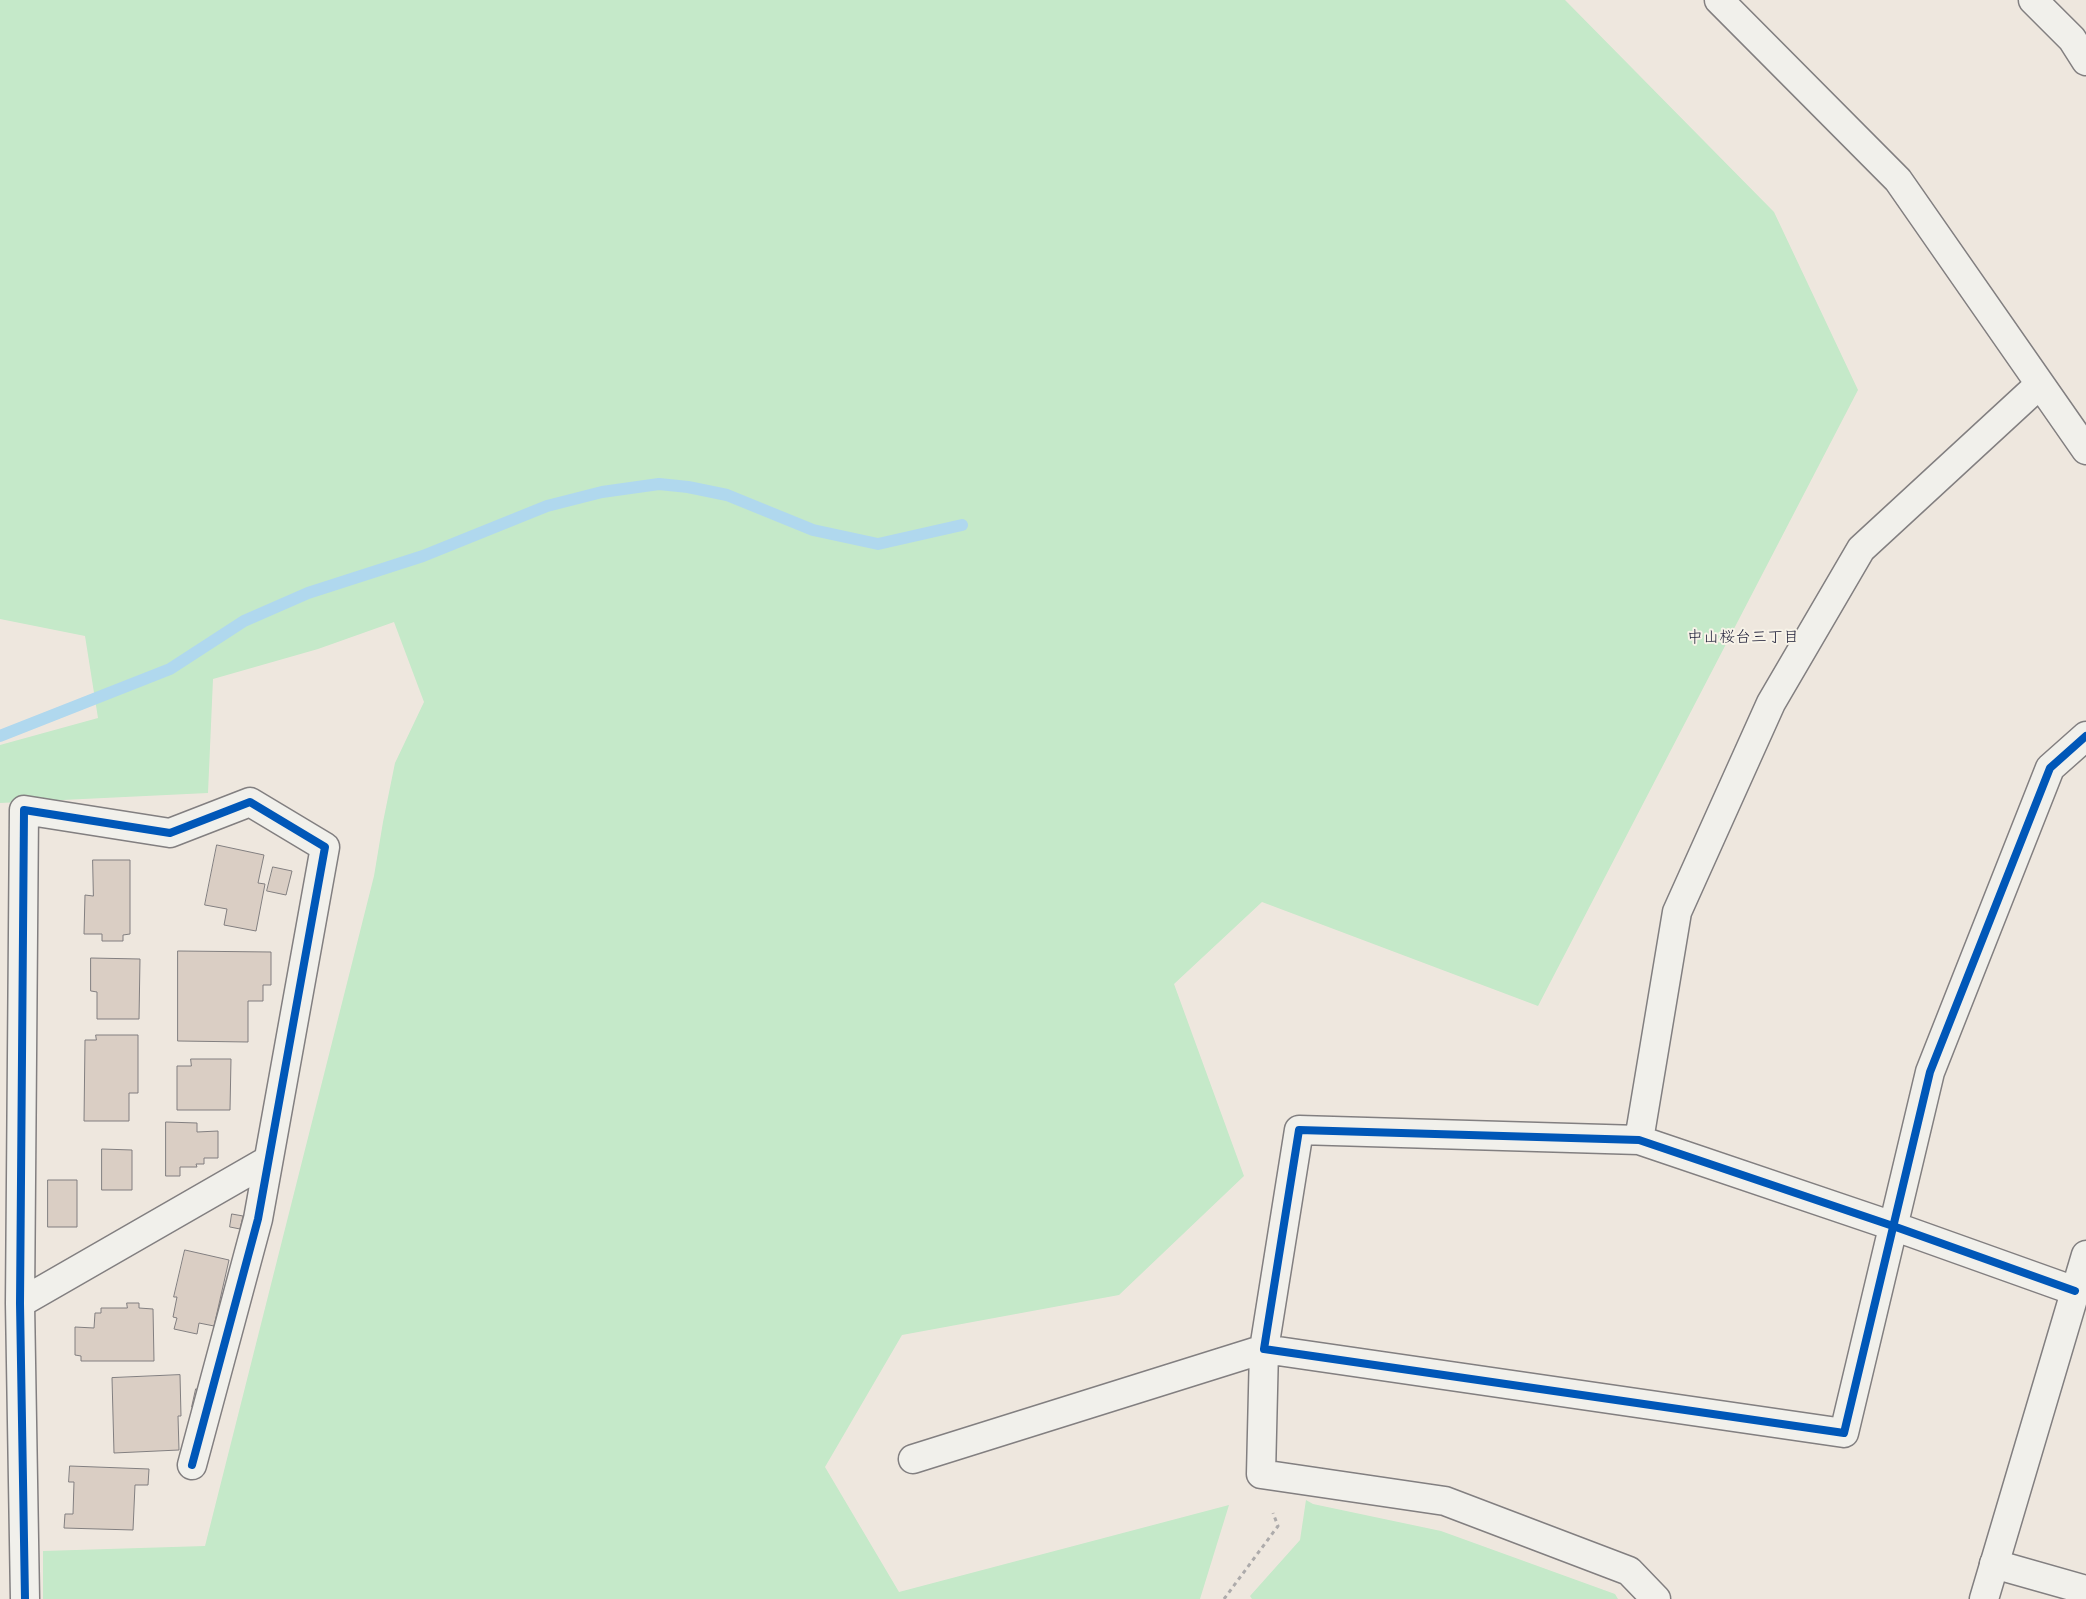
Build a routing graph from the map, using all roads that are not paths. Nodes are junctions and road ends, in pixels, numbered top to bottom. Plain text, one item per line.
1 (1719, 0) edge
2 (2032, 0) edge
3 (2086, 62) edge
4 (2040, 384) junction
5 (2086, 450) edge
6 (2086, 736) edge
7 (1639, 1140) junction
8 (267, 1161) junction
9 (1893, 1226) junction
10 (2086, 1255) edge
11 (2075, 1291) junction
12 (20, 1303) junction
13 (1264, 1349) junction
14 (913, 1459) dead end
15 (192, 1465) dead end
16 (1994, 1564) junction
17 (2086, 1590) edge
18 (24, 1599) edge
19 (1656, 1599) edge
20 (1984, 1599) edge

1 - 4 street
2 - 3 street
4 - 5 street
4 - 7 street
6 - 9 street
7 - 9 street
7 - 13 street
8 - 12 street
8 - 12 street
8 - 15 street
9 - 11 street
9 - 13 street
10 - 11 street
11 - 16 street
12 - 18 street
13 - 14 street
13 - 19 street
16 - 17 street
16 - 20 street

